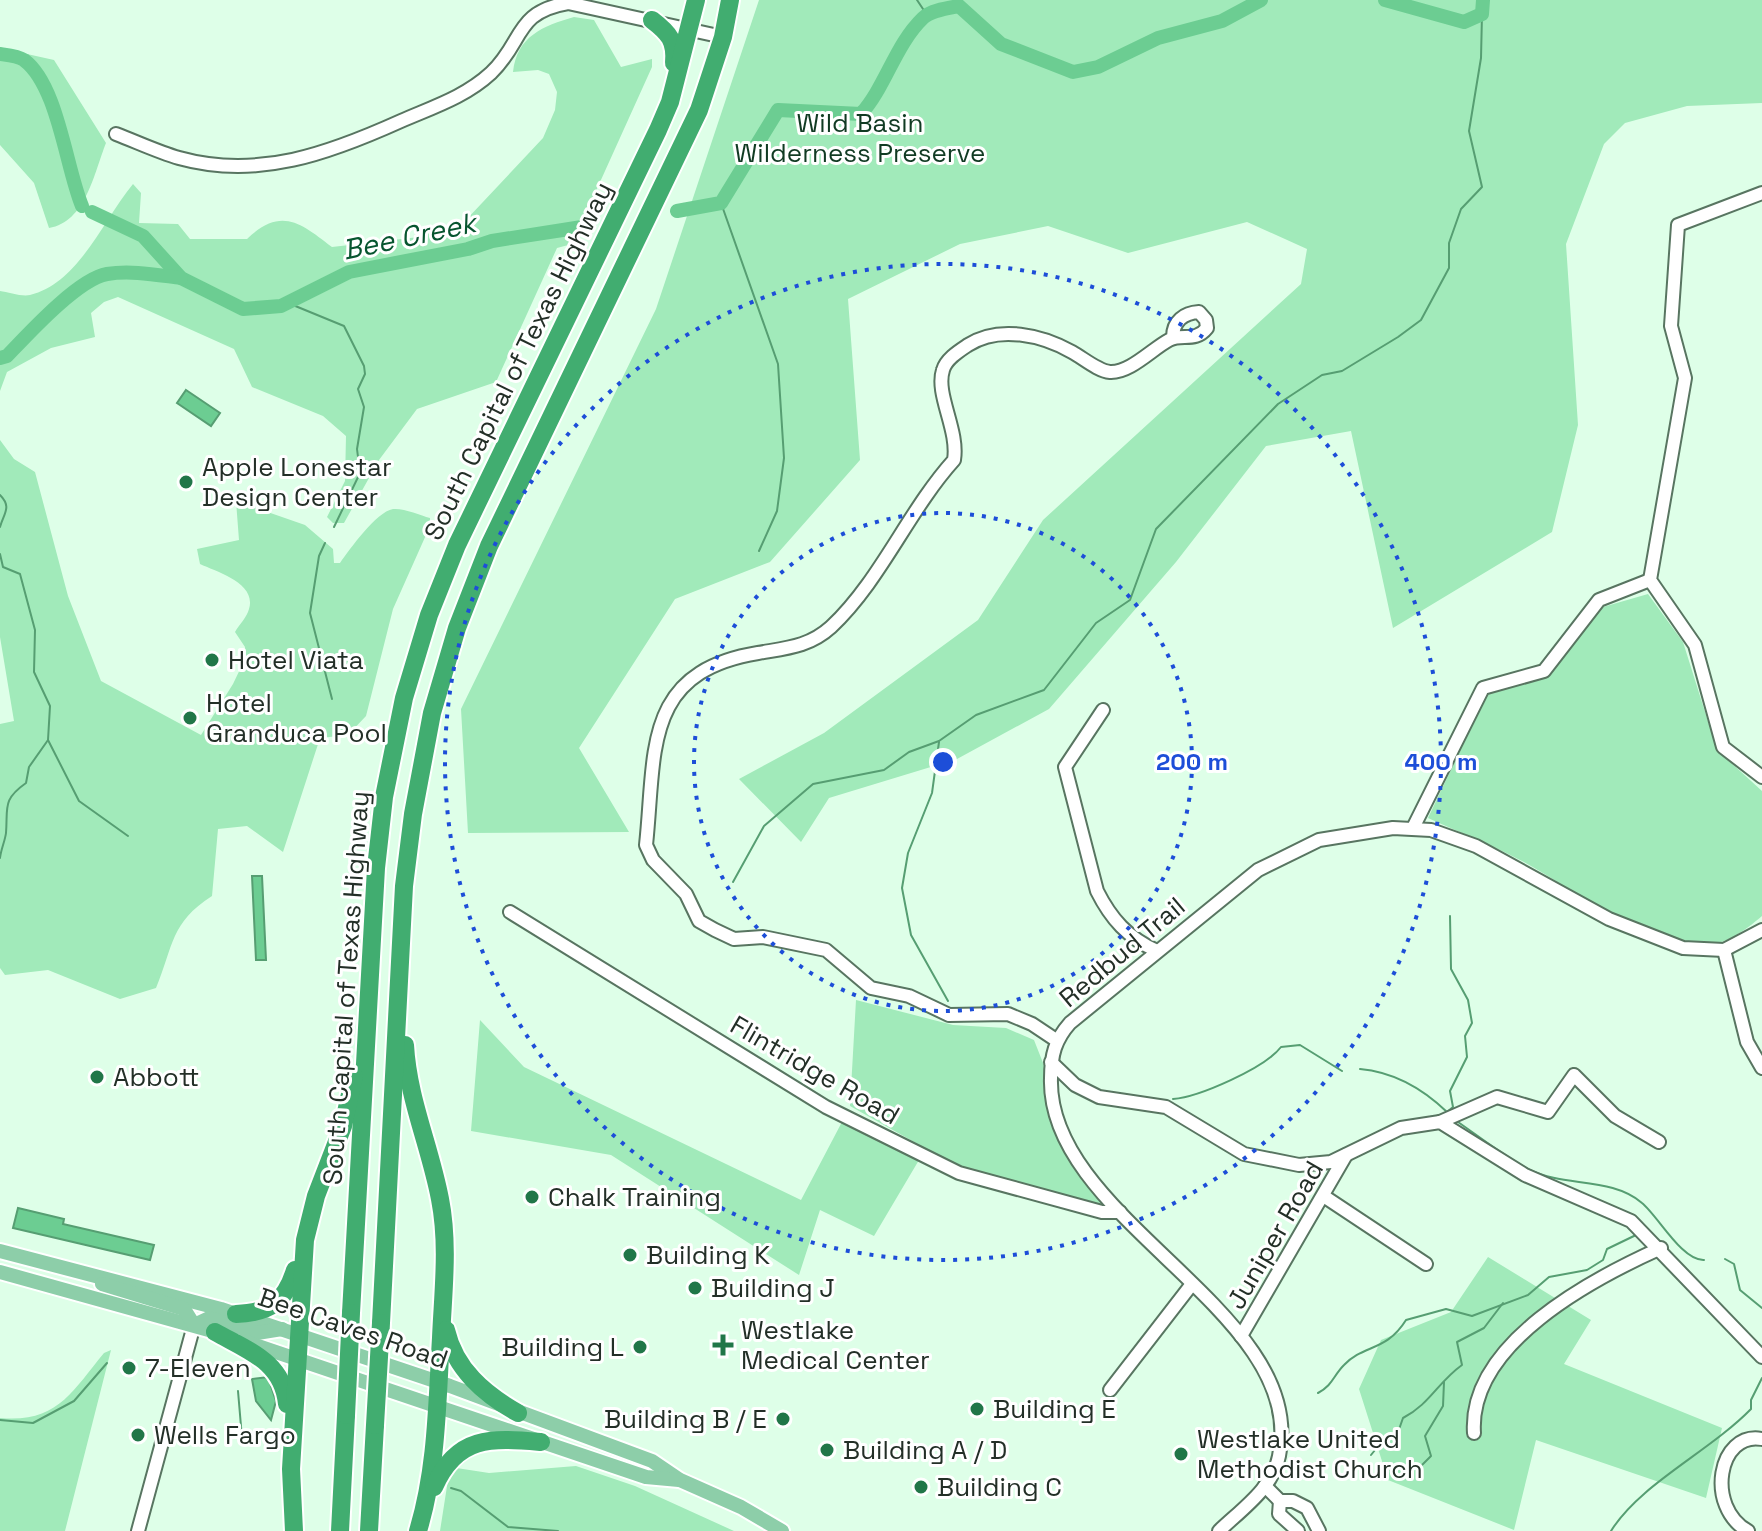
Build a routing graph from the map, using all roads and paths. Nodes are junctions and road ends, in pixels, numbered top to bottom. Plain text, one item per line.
1 (696, 0) edge
2 (730, 0) edge
3 (652, 20) junction
4 (689, 30) junction
5 (723, 37) junction
6 (670, 102) junction
7 (116, 134) dead end
8 (1762, 193) edge
9 (1173, 337) dead end
10 (556, 408) junction
11 (504, 446) junction
12 (495, 533) junction
13 (1650, 580) junction
14 (1103, 710) dead end
15 (1762, 777) edge
16 (1413, 828) junction
17 (510, 912) dead end
18 (402, 916) junction
19 (1762, 930) edge
20 (1724, 950) junction
21 (1157, 951) junction
22 (370, 954) junction
23 (1056, 1040) junction
24 (1051, 1062) junction
25 (1762, 1068) edge
26 (1075, 1085) junction
27 (1051, 1097) junction
28 (1440, 1122) junction
29 (1659, 1142) dead end
30 (1346, 1155) junction
31 (1325, 1197) junction
32 (1120, 1212) junction
33 (305, 1240) junction
34 (1661, 1248) junction
35 (0, 1251) edge
36 (46, 1261) junction
37 (1426, 1264) dead end
38 (0, 1272) edge
39 (1192, 1284) junction
40 (442, 1307) junction
41 (236, 1314) junction
42 (194, 1325) junction
43 (215, 1332) junction
44 (290, 1332) junction
45 (1241, 1336) junction
46 (1762, 1357) edge
47 (297, 1360) junction
48 (438, 1382) junction
49 (1110, 1390) dead end
50 (437, 1407) junction
51 (518, 1413) junction
52 (1474, 1433) dead end
53 (1762, 1439) edge
54 (541, 1442) junction
55 (292, 1454) junction
56 (680, 1480) junction
57 (1265, 1486) junction
58 (1280, 1501) junction
59 (423, 1512) junction
60 (1315, 1530) edge
61 (138, 1531) edge
62 (294, 1531) edge
63 (340, 1531) edge
64 (369, 1531) edge
65 (418, 1531) edge
66 (782, 1531) edge
67 (1219, 1531) edge
68 (1298, 1531) edge
69 (1748, 1531) edge

1 - 4 highway, South Capital of Texas Highway
2 - 5 highway, South Capital of Texas Highway
3 - 4 street
3 - 6 highway
3 - 7 street
4 - 5 street
4 - 6 highway, South Capital of Texas Highway
5 - 10 highway, South Capital of Texas Highway
6 - 11 highway, South Capital of Texas Highway
8 - 13 street
9 - 23 street
10 - 11 highway
10 - 12 highway, South Capital of Texas Highway
11 - 12 highway
11 - 22 highway, South Capital of Texas Highway
12 - 18 highway, South Capital of Texas Highway
13 - 15 street
13 - 16 street
14 - 21 street
16 - 20 street, Redbud Trail
16 - 21 street, Redbud Trail
17 - 32 street, Flintridge Road
18 - 40 highway
18 - 64 highway, South Capital of Texas Highway, bridge
19 - 20 street
20 - 25 street
21 - 23 street, Redbud Trail
22 - 33 highway
22 - 63 highway, South Capital of Texas Highway, bridge
23 - 24 street, Redbud Trail
24 - 26 street
24 - 27 street, Redbud Trail
26 - 27 street
26 - 30 street
27 - 32 street, Redbud Trail
28 - 29 street
28 - 30 street
28 - 34 street
30 - 31 street, Juniper Road
31 - 37 street
31 - 45 street, Juniper Road
32 - 39 street, Redbud Trail
33 - 41 highway
33 - 44 highway
34 - 46 street
34 - 52 street
35 - 36 main road, Bee Caves Road
36 - 41 main road, Bee Caves Road
36 - 42 main road
38 - 42 main road, Bee Caves Road
39 - 45 street, Redbud Trail
39 - 49 street
40 - 48 highway
40 - 51 highway
41 - 44 main road, Bee Caves Road
42 - 43 main road, Bee Caves Road
42 - 44 main road
42 - 61 street
43 - 47 main road, Bee Caves Road
43 - 55 highway
44 - 47 highway
44 - 48 main road, Bee Caves Road
45 - 57 street, Redbud Trail
47 - 50 main road, Bee Caves Road
47 - 55 highway
48 - 50 highway
48 - 51 main road, Bee Caves Road
50 - 54 main road, Bee Caves Road
50 - 59 highway
51 - 56 main road, Bee Caves Road
53 - 69 street
54 - 56 main road, Bee Caves Road
54 - 59 highway
55 - 62 highway
56 - 66 main road, Bee Caves Road
57 - 58 street
57 - 67 street, Redbud Trail
58 - 60 street
58 - 68 street
59 - 65 highway

